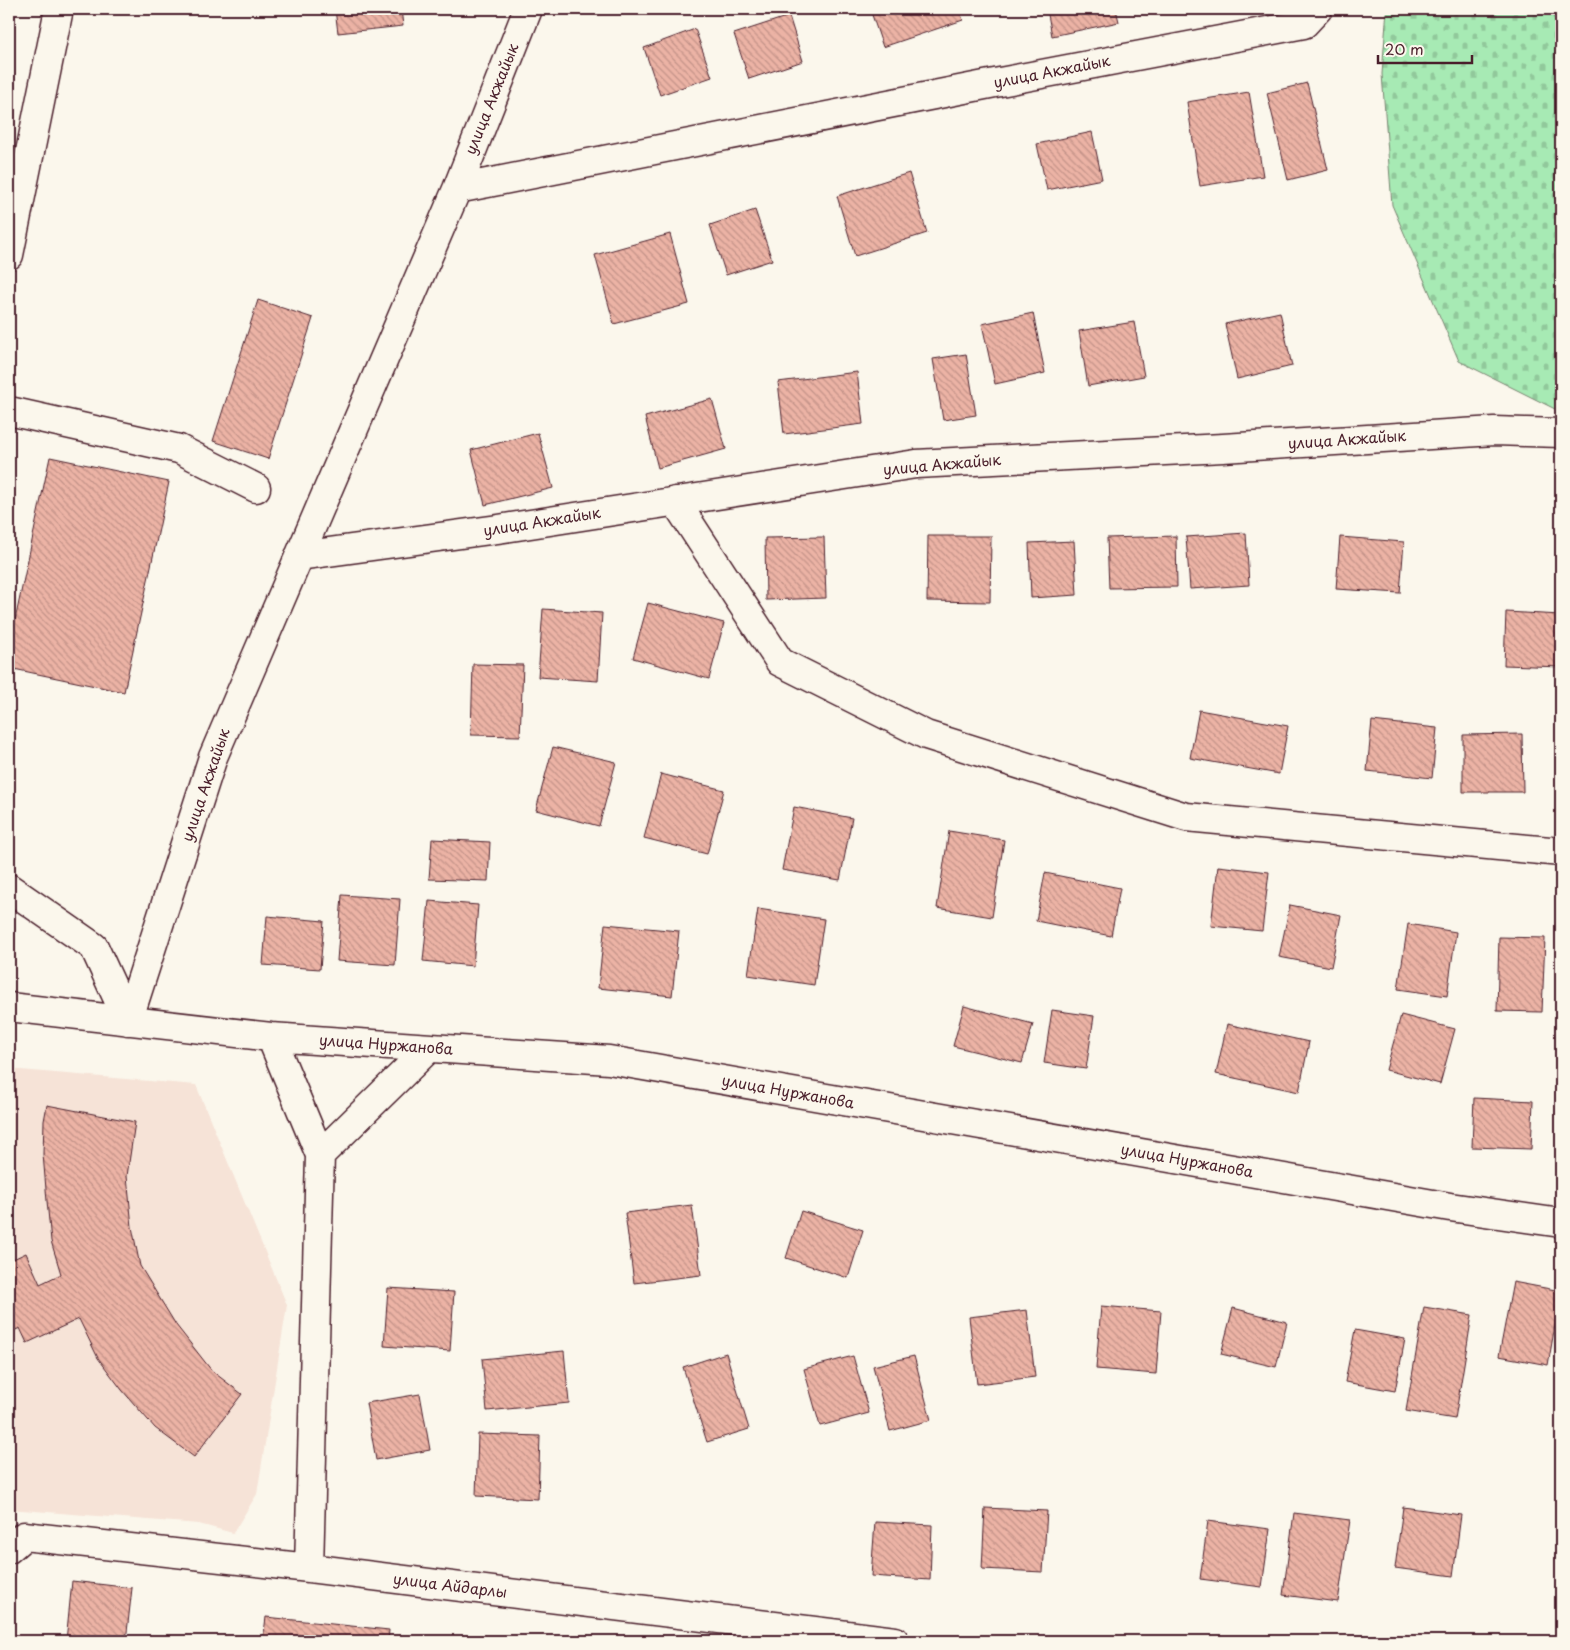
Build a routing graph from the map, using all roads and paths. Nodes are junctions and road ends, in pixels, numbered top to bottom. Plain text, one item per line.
1 (59, 9) edge
2 (528, 9) edge
3 (1318, 9) edge
4 (457, 190) junction
5 (9, 255) edge
6 (9, 411) edge
7 (1561, 433) edge
8 (256, 488) dead end
9 (675, 501) junction
10 (299, 556) junction
11 (1561, 852) edge
12 (9, 888) edge
13 (9, 1007) edge
14 (128, 1021) junction
15 (271, 1037) junction
16 (429, 1048) junction
17 (320, 1155) junction
18 (1561, 1223) edge
19 (9, 1549) edge
20 (309, 1568) junction
21 (895, 1641) edge

1 - 5 street
2 - 4 street, улица Акжайык
3 - 4 street, улица Акжайык
4 - 10 street, улица Акжайык
6 - 8 street
7 - 9 street, улица Акжайык
9 - 10 street, улица Акжайык
9 - 11 street
10 - 14 street, улица Акжайык
12 - 14 street
13 - 14 street, улица Нуржанова
14 - 15 street, улица Нуржанова
15 - 16 street, улица Нуржанова
15 - 17 street
16 - 17 street
16 - 18 street, улица Нуржанова
17 - 20 street
19 - 20 street, улица Айдарлы
20 - 21 street, улица Айдарлы

